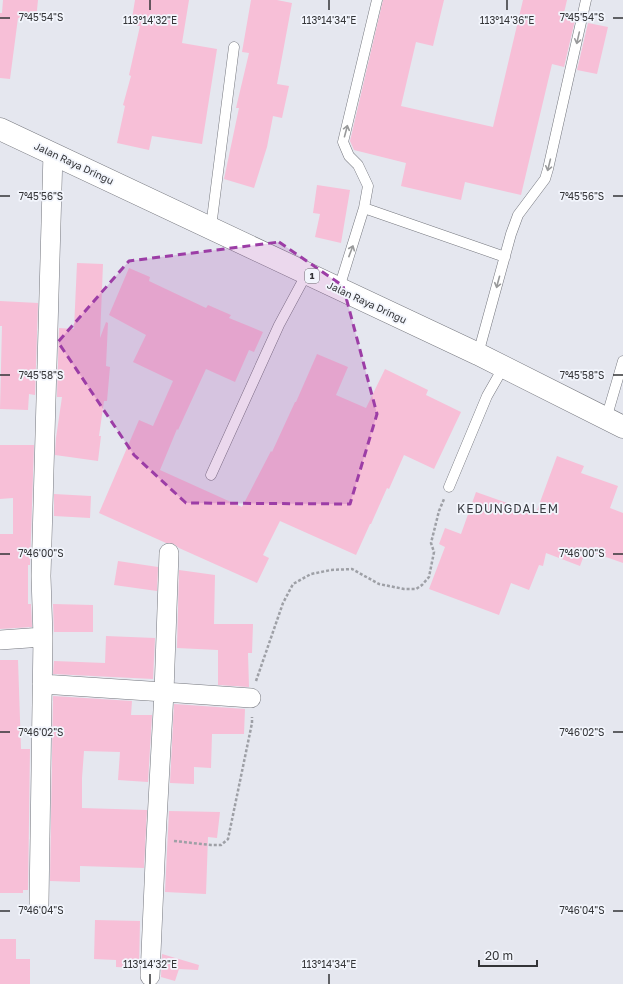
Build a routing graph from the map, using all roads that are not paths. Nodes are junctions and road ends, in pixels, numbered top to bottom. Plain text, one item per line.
1 (377, 0) edge
2 (586, 0) edge
3 (234, 47) dead end
4 (0, 129) edge
5 (53, 153) junction
6 (364, 208) junction
7 (211, 227) junction
8 (505, 257) junction
9 (307, 273) junction
10 (339, 288) junction
11 (478, 354) junction
12 (623, 361) edge
13 (503, 368) junction
14 (615, 423) edge
15 (211, 475) dead end
16 (449, 487) road end
17 (169, 553) dead end
18 (43, 637) junction
19 (0, 640) edge
20 (42, 684) junction
21 (164, 692) junction
22 (251, 698) road end
23 (39, 904) dead end
24 (150, 976) dead end

6 -> 1 lane
2 -> 8 lane
3 - 7 lane
4 - 5 highway, Jalan Raya Dringu / 1
5 - 7 highway, Jalan Raya Dringu / 1
5 - 18 street
6 - 8 lane
10 -> 6 lane
7 - 9 highway, Jalan Raya Dringu / 1
8 -> 11 lane
9 - 10 highway, Jalan Raya Dringu / 1
9 - 15 lane
10 - 11 highway, Jalan Raya Dringu / 1
11 - 13 highway, Jalan Raya Dringu / 1
12 - 14 lane
13 - 14 highway, Jalan Raya Dringu / 1
13 - 16 lane
17 - 21 street
18 - 19 street
18 - 20 street
20 - 21 street
20 - 23 street
21 - 22 street
21 - 24 street

